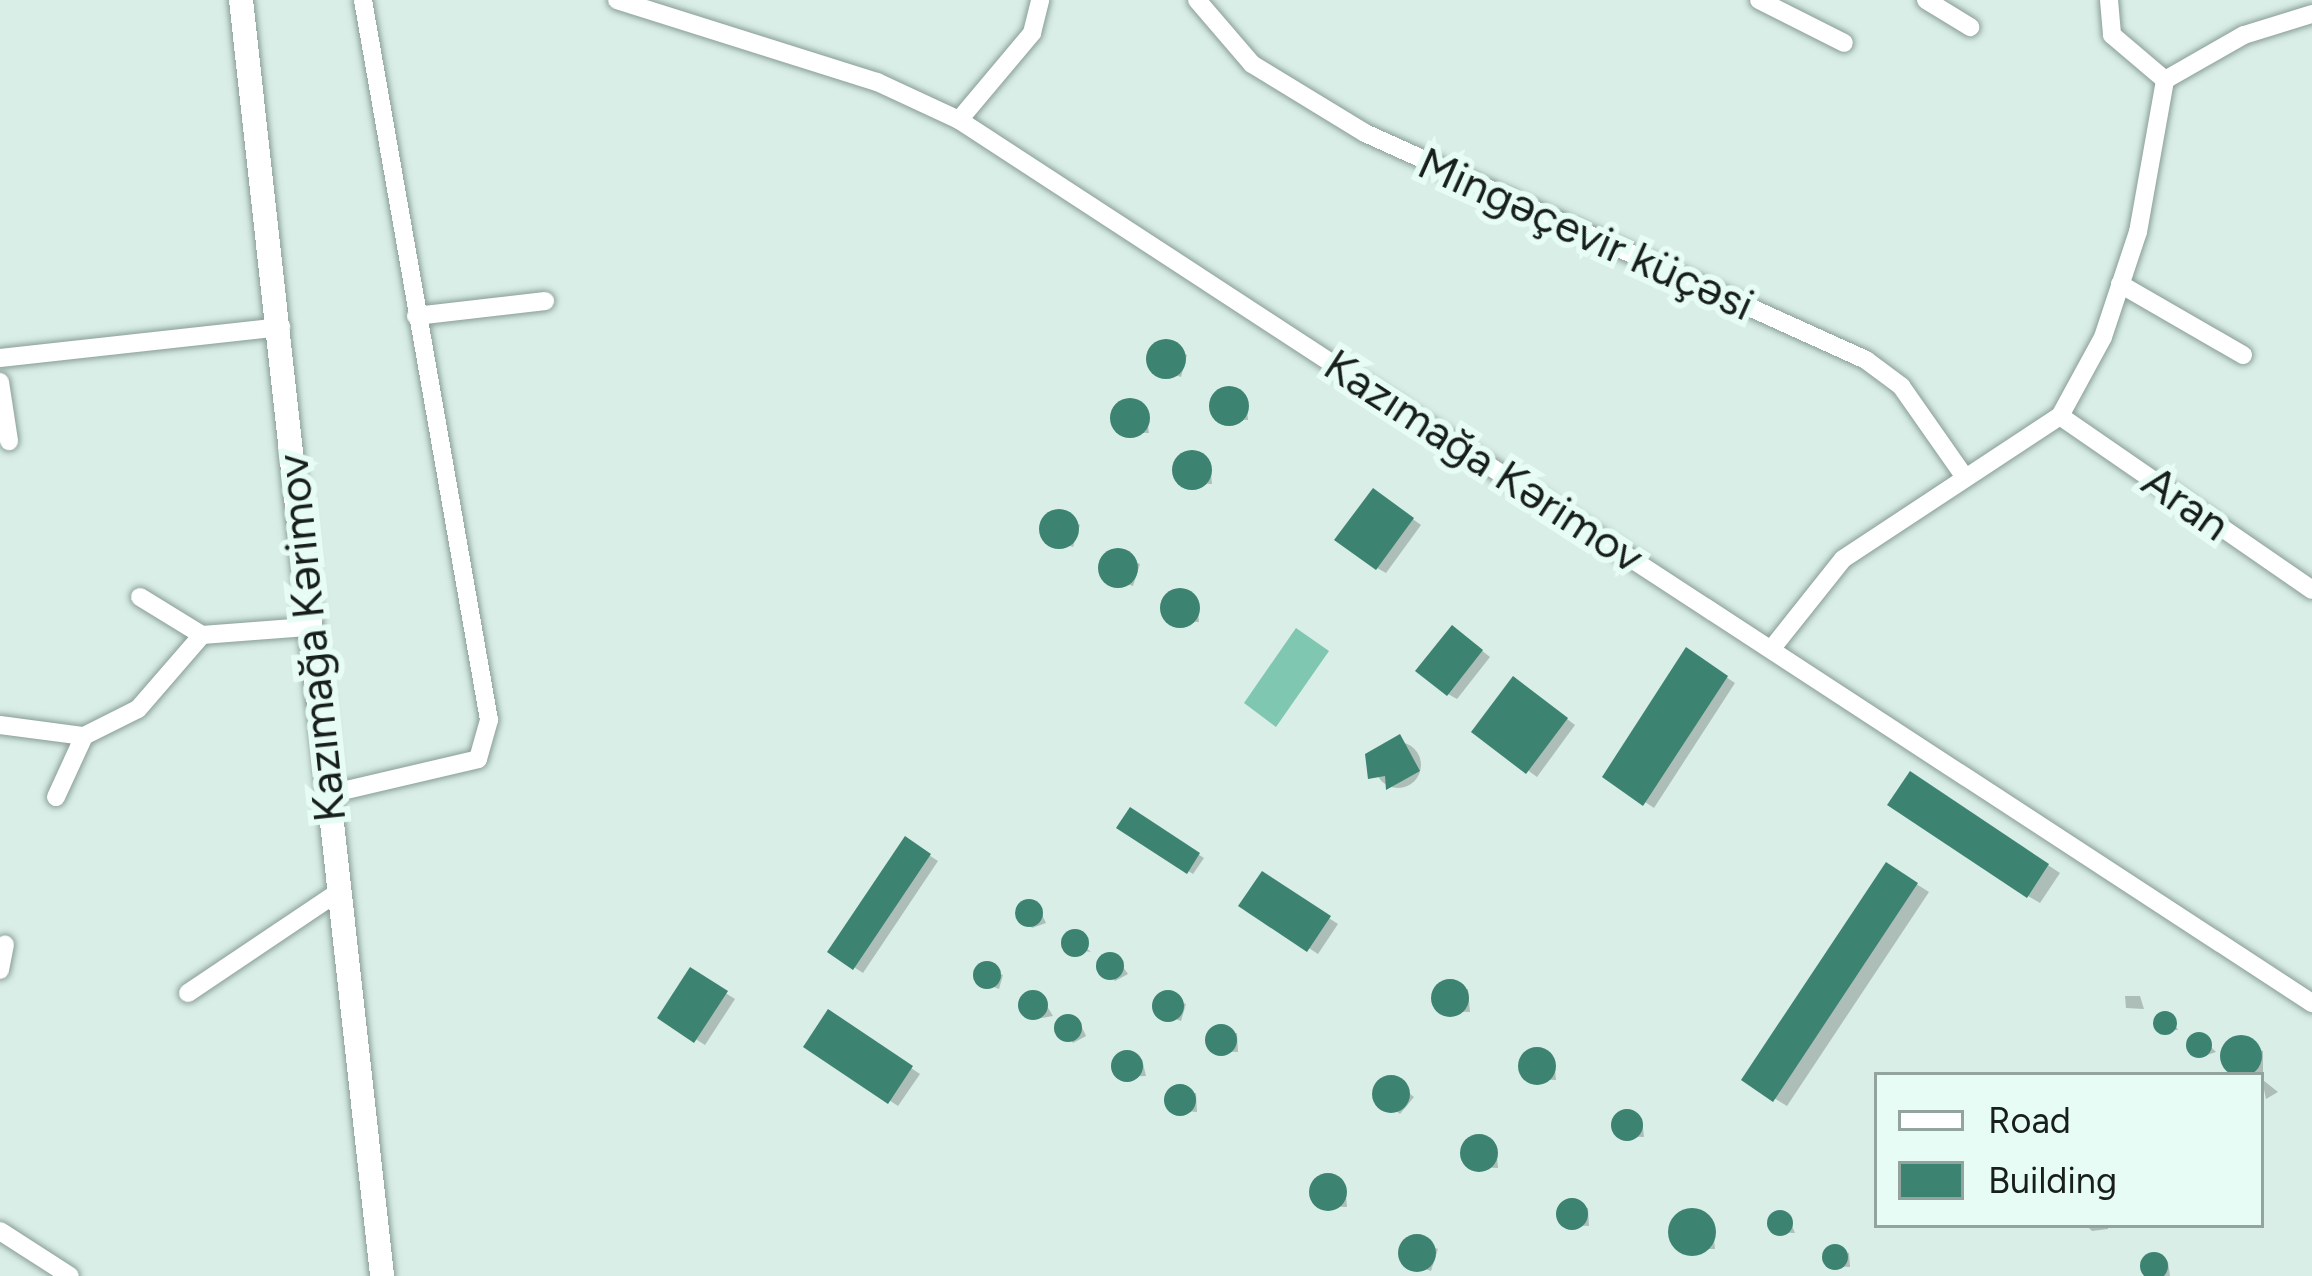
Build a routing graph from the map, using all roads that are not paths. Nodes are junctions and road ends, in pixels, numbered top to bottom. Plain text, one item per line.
1 (241, 0) edge
2 (363, 0) edge
3 (617, 0) edge
4 (1040, 0) edge
5 (1197, 0) edge
6 (1759, 0) edge
7 (1926, 0) edge
8 (2109, 0) edge
9 (649, 5) edge
10 (2312, 14) edge
11 (1970, 27) dead end
12 (1844, 43) dead end
13 (2165, 80) junction
14 (959, 120) junction
15 (2120, 284) junction
16 (545, 302) dead end
17 (416, 316) junction
18 (281, 327) junction
19 (2243, 355) dead end
20 (0, 358) edge
21 (0, 382) edge
22 (2060, 416) junction
23 (9, 441) dead end
24 (1964, 476) junction
25 (2312, 590) edge
26 (140, 597) dead end
27 (307, 627) junction
28 (202, 635) junction
29 (1773, 647) junction
30 (0, 725) edge
31 (84, 736) junction
32 (325, 795) junction
33 (56, 797) dead end
34 (337, 893) junction
35 (4, 944) dead end
36 (0, 970) edge
37 (188, 993) dead end
38 (2312, 1003) edge
39 (0, 1231) edge
40 (70, 1276) edge
41 (382, 1276) edge

1 - 18 street, Kazımağa Kərimov
2 - 17 street
3 - 9 street, Kazımağa Kərimov
4 - 14 street
5 - 24 street, Mingəçevir küçəsi
6 - 12 street
7 - 11 street
8 - 13 street
9 - 14 street, Kazımağa Kərimov
10 - 13 street
13 - 15 street
14 - 29 street, Kazımağa Kərimov
15 - 19 street
15 - 22 street
16 - 17 street
17 - 32 street
18 - 20 street
18 - 27 street, Kazımağa Kərimov
21 - 23 street
22 - 24 street
22 - 25 street, Aran
24 - 29 street
26 - 28 street
27 - 28 street
27 - 32 street, Kazımağa Kərimov
28 - 31 street
29 - 38 street, Kazımağa Kərimov
30 - 31 street
31 - 33 street
32 - 34 street, Kazımağa Kərimov
34 - 37 street
34 - 41 street, Kazımağa Kərimov
35 - 36 street
39 - 40 street

